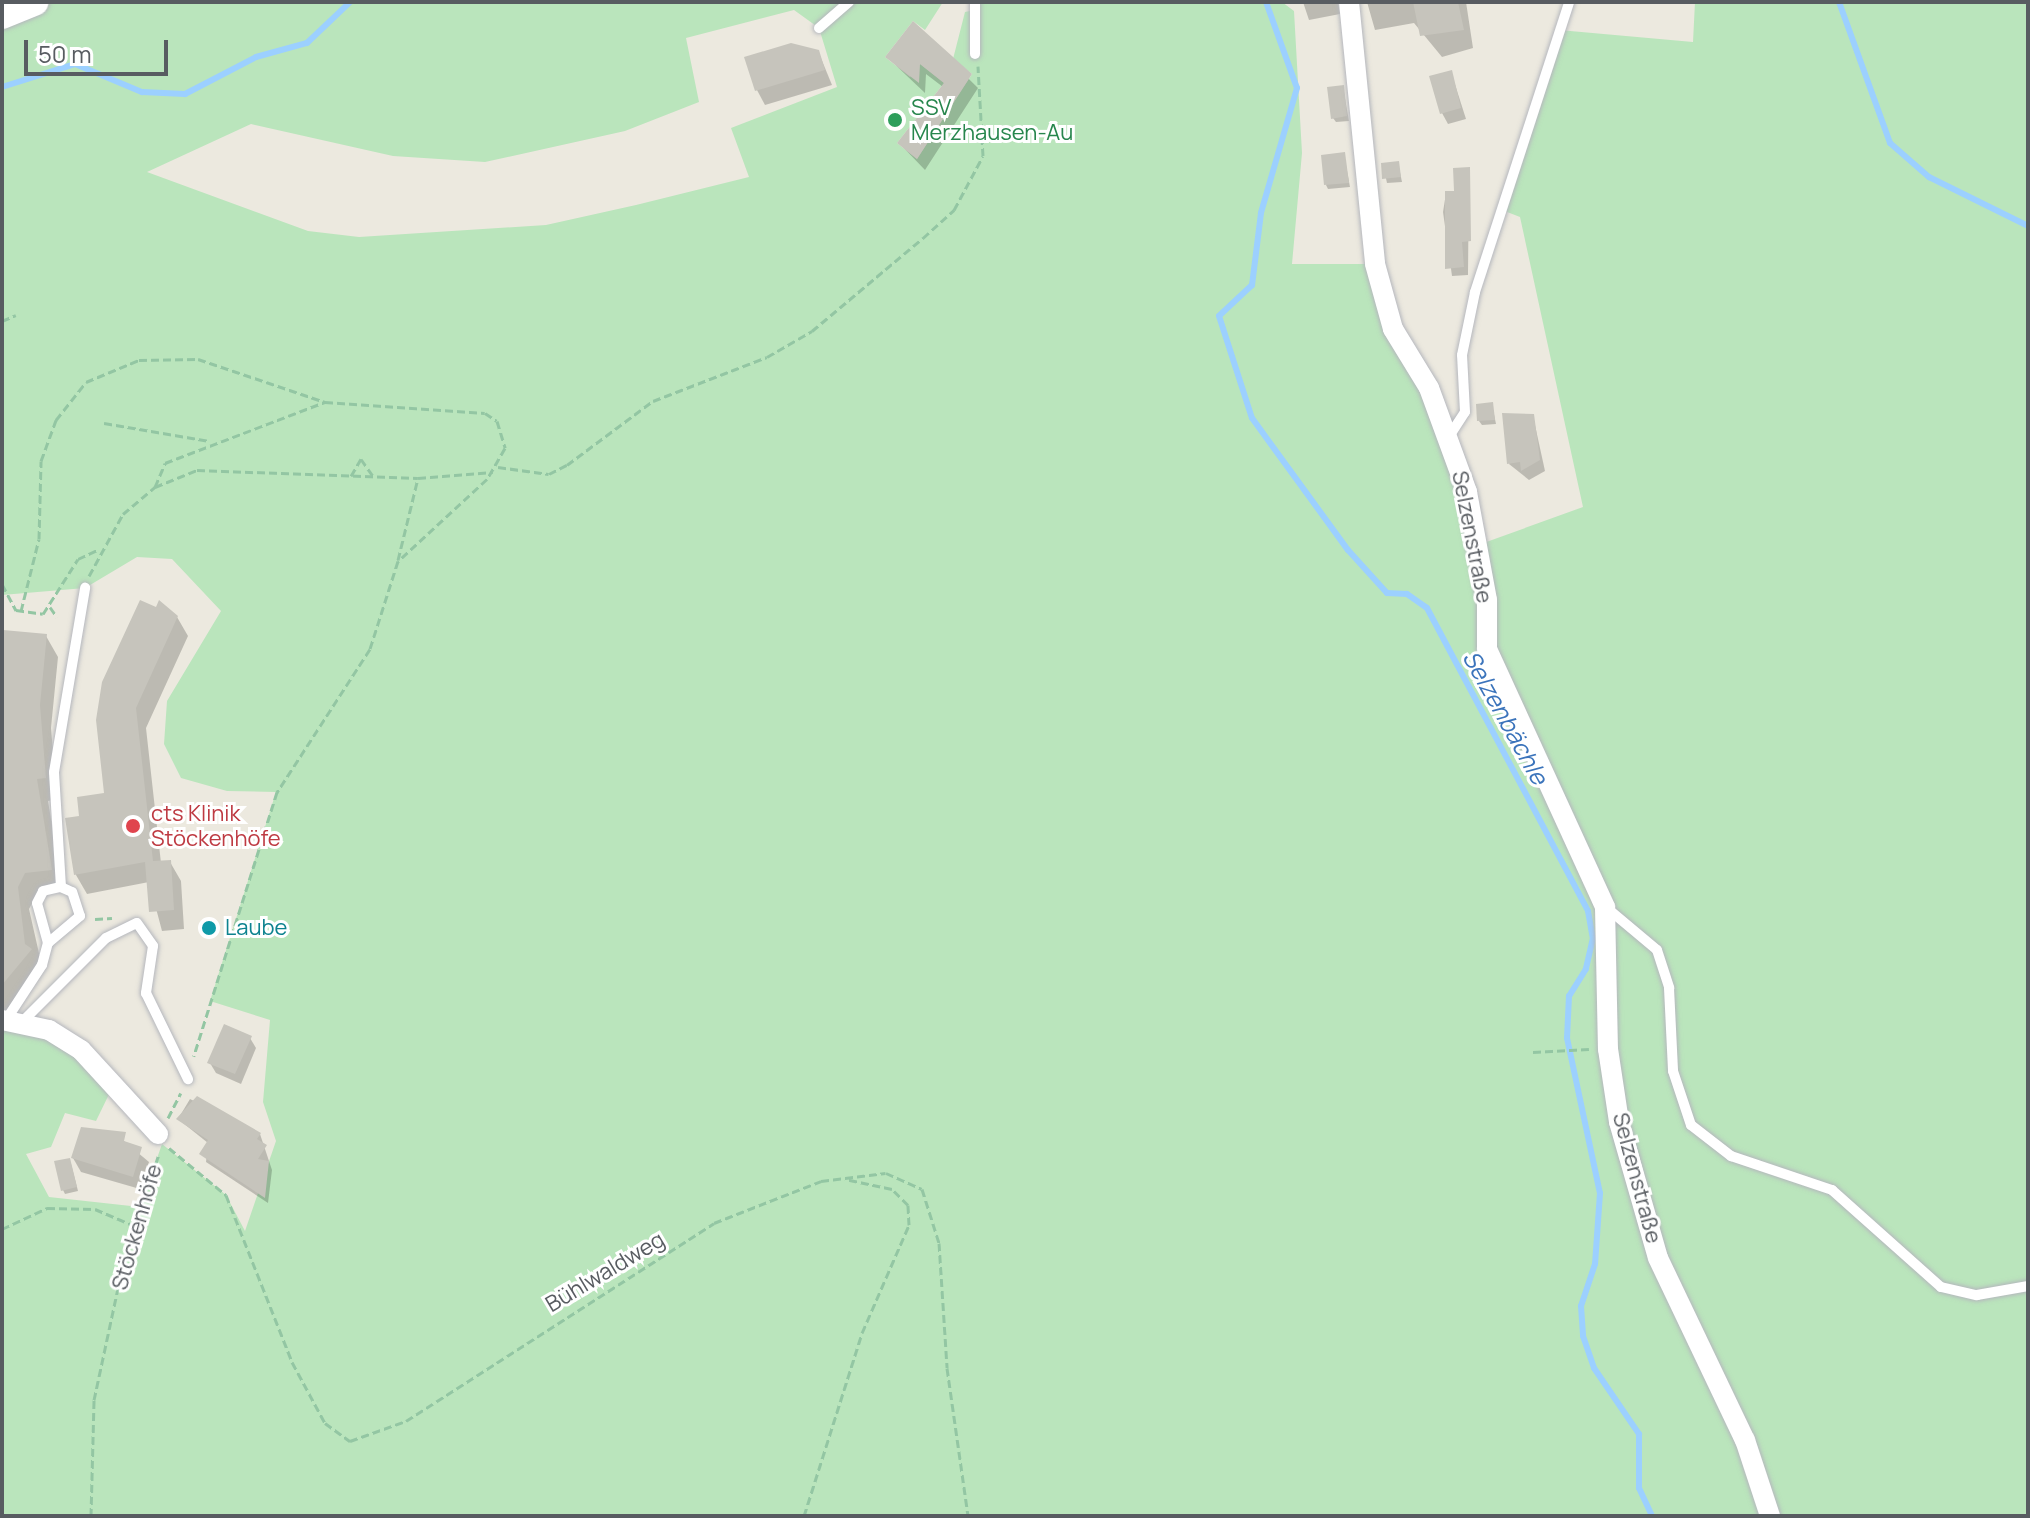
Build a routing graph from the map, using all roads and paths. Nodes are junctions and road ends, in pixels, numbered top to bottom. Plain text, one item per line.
1 (35, 2) edge
2 (849, 2) edge
3 (975, 2) edge
4 (1349, 2) edge
5 (1569, 2) edge
6 (2, 15) edge
7 (819, 28) dead end
8 (975, 54) joint
9 (16, 315) dead end
10 (2, 321) edge
11 (325, 402) junction
12 (104, 423) dead end
13 (1450, 435) junction
14 (209, 441) junction
15 (498, 467) junction
16 (493, 472) junction
17 (351, 476) junction
18 (373, 476) junction
19 (418, 478) junction
20 (155, 487) junction
21 (97, 550) junction
22 (398, 561) junction
23 (2, 584) edge
24 (85, 588) joint
25 (50, 607) junction
26 (21, 611) junction
27 (57, 617) dead end
28 (61, 887) junction
29 (1605, 907) junction
30 (80, 916) junction
31 (134, 924) junction
32 (48, 943) junction
33 (10, 1020) edge
34 (1588, 1049) dead end
35 (1533, 1052) dead end
36 (188, 1079) junction
37 (161, 1135) junction
38 (842, 1179) junction
39 (135, 1226) junction
40 (2, 1229) edge
41 (2028, 1286) edge
42 (91, 1516) edge
43 (804, 1516) edge
44 (968, 1516) edge
45 (1770, 1516) edge

1 - 6 main road
2 - 7 lane
3 - 8 lane
4 - 13 street, Selzenstraße
5 - 13 lane
8 - 15 path
9 - 10 path
11 - 14 path
11 - 15 path
11 - 26 path
12 - 14 path
13 - 29 street, Selzenstraße
14 - 20 path
15 - 16 path
16 - 19 path
16 - 22 path
17 - 18 path
17 - 18 path
17 - 20 path
18 - 19 path
19 - 22 path
20 - 21 path
21 - 24 path
21 - 25 path
22 - 36 path
23 - 26 path
24 - 28 lane
25 - 26 path
25 - 27 path
28 - 30 lane
28 - 32 lane
29 - 41 lane
29 - 45 street, Selzenstraße
30 - 31 path
30 - 32 lane
31 - 33 lane
31 - 36 lane
32 - 33 lane
33 - 37 street, Stöckenhöfe
34 - 35 path
36 - 37 path
37 - 38 path, Bühlwaldweg
37 - 39 path, Stöckenhöfe
38 - 43 path
38 - 44 path, Bühlwaldweg
39 - 40 path
39 - 42 path, Stöckenhöfe

